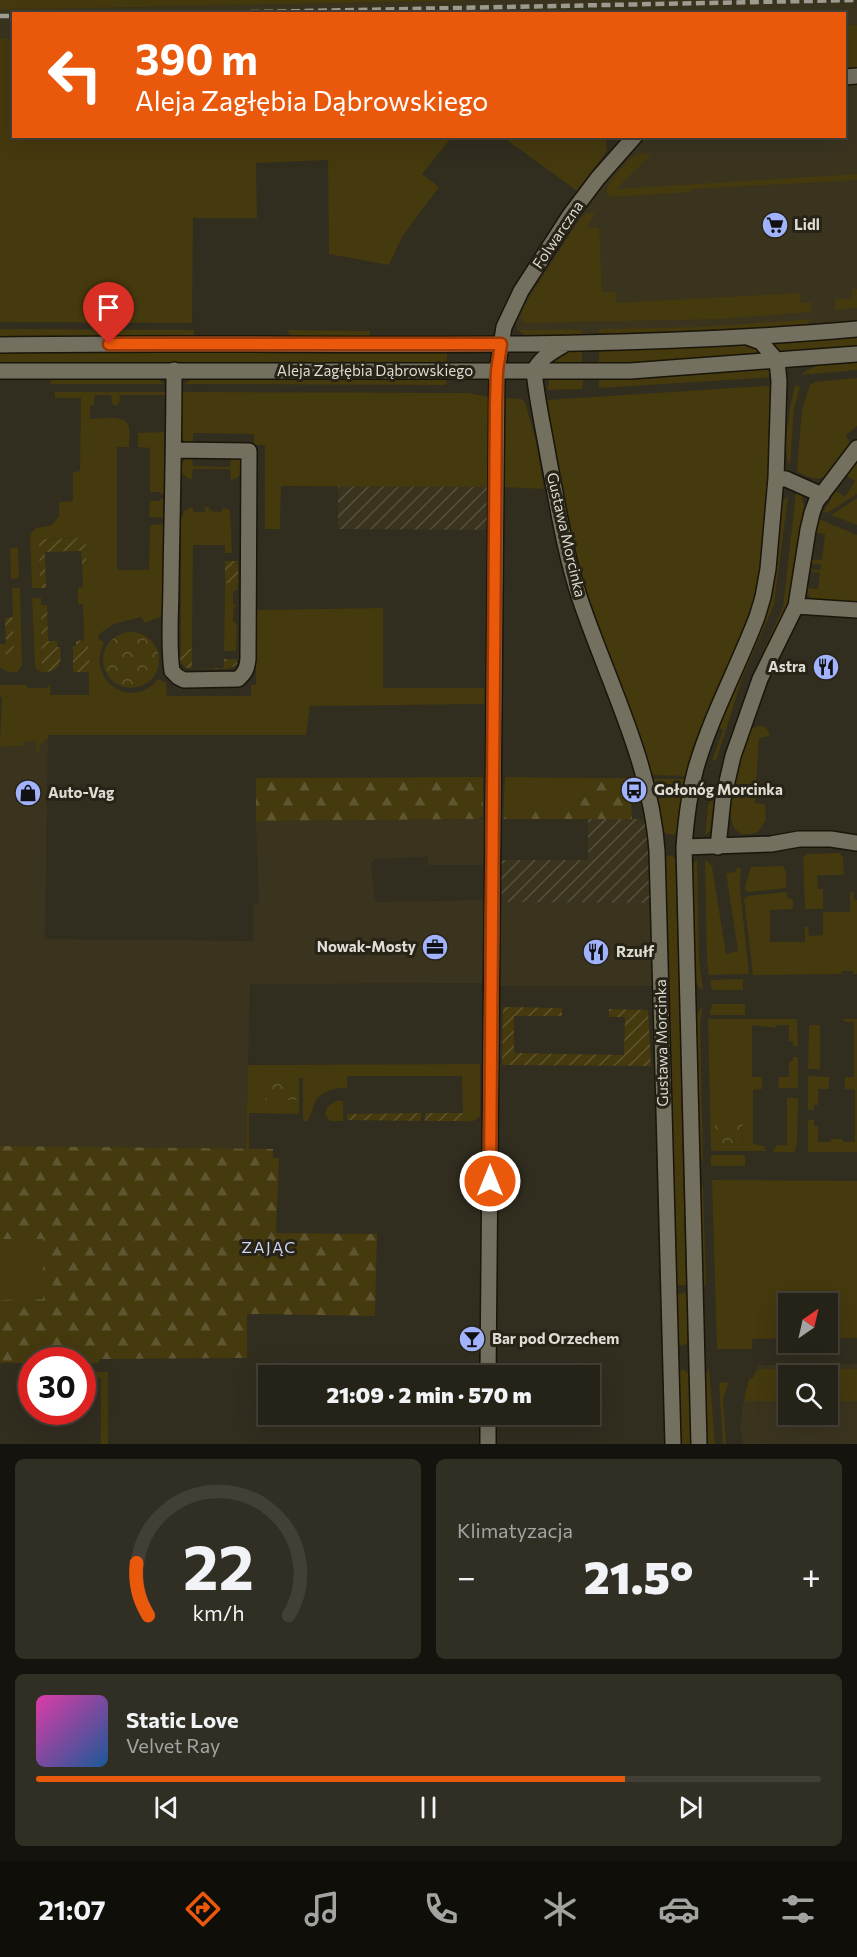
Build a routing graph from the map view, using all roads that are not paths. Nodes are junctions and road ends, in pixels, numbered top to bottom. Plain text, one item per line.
1 (633, 138) edge
2 (857, 329) edge
3 (750, 338) junction
4 (501, 344) junction
5 (565, 344) junction
6 (0, 345) edge
7 (857, 354) edge
8 (777, 360) junction
9 (0, 370) edge
10 (174, 370) junction
11 (497, 371) junction
12 (534, 371) junction
13 (857, 448) edge
14 (174, 450) junction
15 (776, 478) junction
16 (822, 495) junction
17 (796, 606) junction
18 (857, 610) edge
19 (857, 843) edge
20 (684, 847) junction
21 (718, 847) junction
22 (670, 1358) junction
23 (696, 1358) junction
24 (488, 1365) edge
25 (488, 1425) edge
26 (488, 1444) edge
27 (673, 1444) edge
28 (699, 1444) edge

1 - 4 street, Folwarczna
2 - 3 street, Aleja Zagłębia Dąbrowskiego
3 - 5 street, Aleja Zagłębia Dąbrowskiego
3 - 8 street
4 - 5 street, Aleja Zagłębia Dąbrowskiego
4 - 6 street, Aleja Zagłębia Dąbrowskiego
4 - 11 street, Folwarczna
5 - 12 street
7 - 8 street, Aleja Zagłębia Dąbrowskiego
8 - 12 street, Aleja Zagłębia Dąbrowskiego
8 - 15 street, Gustawa Morcinka
9 - 10 street, Aleja Zagłębia Dąbrowskiego
10 - 11 street, Aleja Zagłębia Dąbrowskiego
10 - 14 street
11 - 12 street, Aleja Zagłębia Dąbrowskiego
11 - 24 street, Folwarczna
12 - 22 street, Gustawa Morcinka
13 - 16 street
14 - 14 street
15 - 16 street
15 - 20 street, Gustawa Morcinka
16 - 17 street
17 - 18 street
17 - 21 street
19 - 21 street
20 - 21 street
20 - 23 street, Gustawa Morcinka
22 - 23 street
22 - 27 street, Gustawa Morcinka
23 - 28 street, Gustawa Morcinka
25 - 26 street

